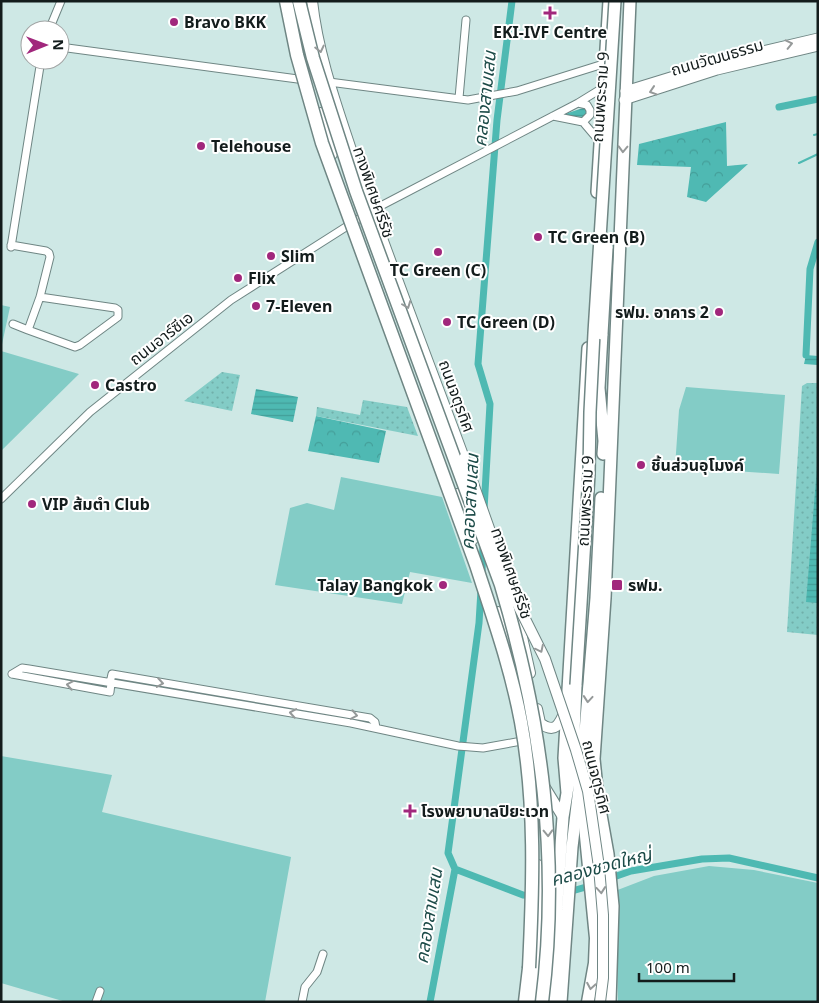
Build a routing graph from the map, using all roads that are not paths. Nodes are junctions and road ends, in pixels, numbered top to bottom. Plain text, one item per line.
1 (61, 1) edge
2 (609, 1) edge
3 (615, 1) edge
4 (622, 1) edge
5 (630, 1) edge
6 (289, 3) edge
7 (312, 3) edge
8 (53, 20) edge
9 (466, 20) dead end
10 (818, 38) edge
11 (818, 46) edge
12 (70, 48) edge
13 (605, 62) junction
14 (39, 70) edge
15 (310, 80) junction
16 (329, 82) junction
17 (604, 87) junction
18 (625, 96) junction
19 (459, 98) junction
20 (578, 103) junction
21 (603, 104) junction
22 (552, 116) junction
23 (583, 122) junction
24 (600, 142) junction
25 (371, 211) junction
26 (355, 220) junction
27 (40, 297) junction
28 (616, 299) junction
29 (13, 324) dead end
30 (28, 330) junction
31 (604, 441) junction
32 (1, 499) edge
33 (577, 552) junction
34 (598, 553) junction
35 (576, 566) junction
36 (598, 569) junction
37 (512, 593) junction
38 (596, 598) junction
39 (602, 641) junction
40 (134, 678) junction
41 (111, 683) junction
42 (132, 687) junction
43 (186, 687) junction
44 (185, 695) junction
45 (236, 698) junction
46 (567, 708) junction
47 (540, 723) junction
48 (585, 736) junction
49 (529, 740) junction
50 (594, 760) junction
51 (533, 768) junction
52 (567, 793) junction
53 (563, 817) junction
54 (585, 826) junction
55 (560, 947) junction
56 (323, 954) dead end
57 (100, 991) dead end
58 (96, 1002) edge
59 (302, 1002) edge
60 (525, 1002) edge
61 (533, 1002) edge
62 (542, 1002) edge
63 (550, 1002) edge
64 (561, 1002) edge
65 (588, 1002) edge
66 (600, 1002) edge
67 (610, 1002) edge

1 - 8 street
2 - 13 main road, ถนนพระราม 9
3 - 52 main road, ถนนพระราม 9, bridge
4 - 31 main road, ถนนพระราม 9, bridge
5 - 18 main road, ถนนพระราม 9
6 - 15 main road
6 - 60 highway, ทางพิเศษศรีรัช, bridge
6 -> 62 highway, ทางพิเศษศรีรัช, bridge
7 -> 16 main road, ถนนจตุรทิศ
9 - 19 street
18 -> 10 street, ถนนวัฒนธรรม
11 -> 18 street, ถนนวัฒนธรรม
12 - 15 street
13 - 17 main road, ถนนพระราม 9
13 - 19 street
14 - 27 street
15 - 26 main road
16 - 19 street
16 - 25 main road, ถนนจตุรทิศ
17 - 20 street, ถนนอาร์ซีเอ
17 - 21 main road, ถนนพระราม 9
18 - 21 main road
18 -> 28 main road, ถนนพระราม 9
20 - 22 street, ถนนอาร์ซีเอ
20 - 23 street
21 - 24 main road, ถนนพระราม 9
22 - 23 street
22 - 25 street, ถนนอาร์ซีเอ
23 - 24 street
24 - 33 main road, ถนนพระราม 9
25 - 26 street, ถนนอาร์ซีเอ
25 -> 37 main road, ถนนจตุรทิศ, bridge
26 - 32 street, ถนนอาร์ซีเอ
26 - 49 main road
27 - 30 street
27 - 30 street
28 - 31 main road
28 - 39 main road, ถนนพระราม 9
29 - 30 street
31 - 34 main road, ถนนพระราม 9
33 - 34 main road
33 - 35 main road, ถนนพระราม 9
34 - 36 main road, ถนนพระราม 9
35 - 36 main road
35 - 46 main road, ถนนพระราม 9
36 - 38 main road, ถนนพระราม 9
37 - 47 main road, bridge
37 -> 66 main road, ถนนจตุรทิศ, bridge
38 - 39 main road
38 -> 48 main road, ถนนพระราม 9
39 - 50 main road, ถนนพระราม 9
40 - 41 street
40 - 42 street
40 -> 43 street
41 -> 41 street
41 - 42 street
42 - 44 street
43 - 44 street
43 - 45 street
44 - 45 street
45 - 49 street
46 - 47 main road
46 - 52 main road, ถนนพระราม 9
47 - 49 main road
48 - 54 highway
48 - 55 main road, ถนนพระราม 9
49 - 51 main road
50 - 54 main road
50 - 67 main road, ถนนพระราม 9
51 - 53 main road
51 - 61 main road
52 - 53 main road, ถนนพระราม 9
53 - 55 main road, ถนนพระราม 9
54 -> 65 highway
55 - 63 main road, ถนนพระราม 9
55 - 64 main road, ถนนพระราม 9
56 - 59 street
57 - 58 street

